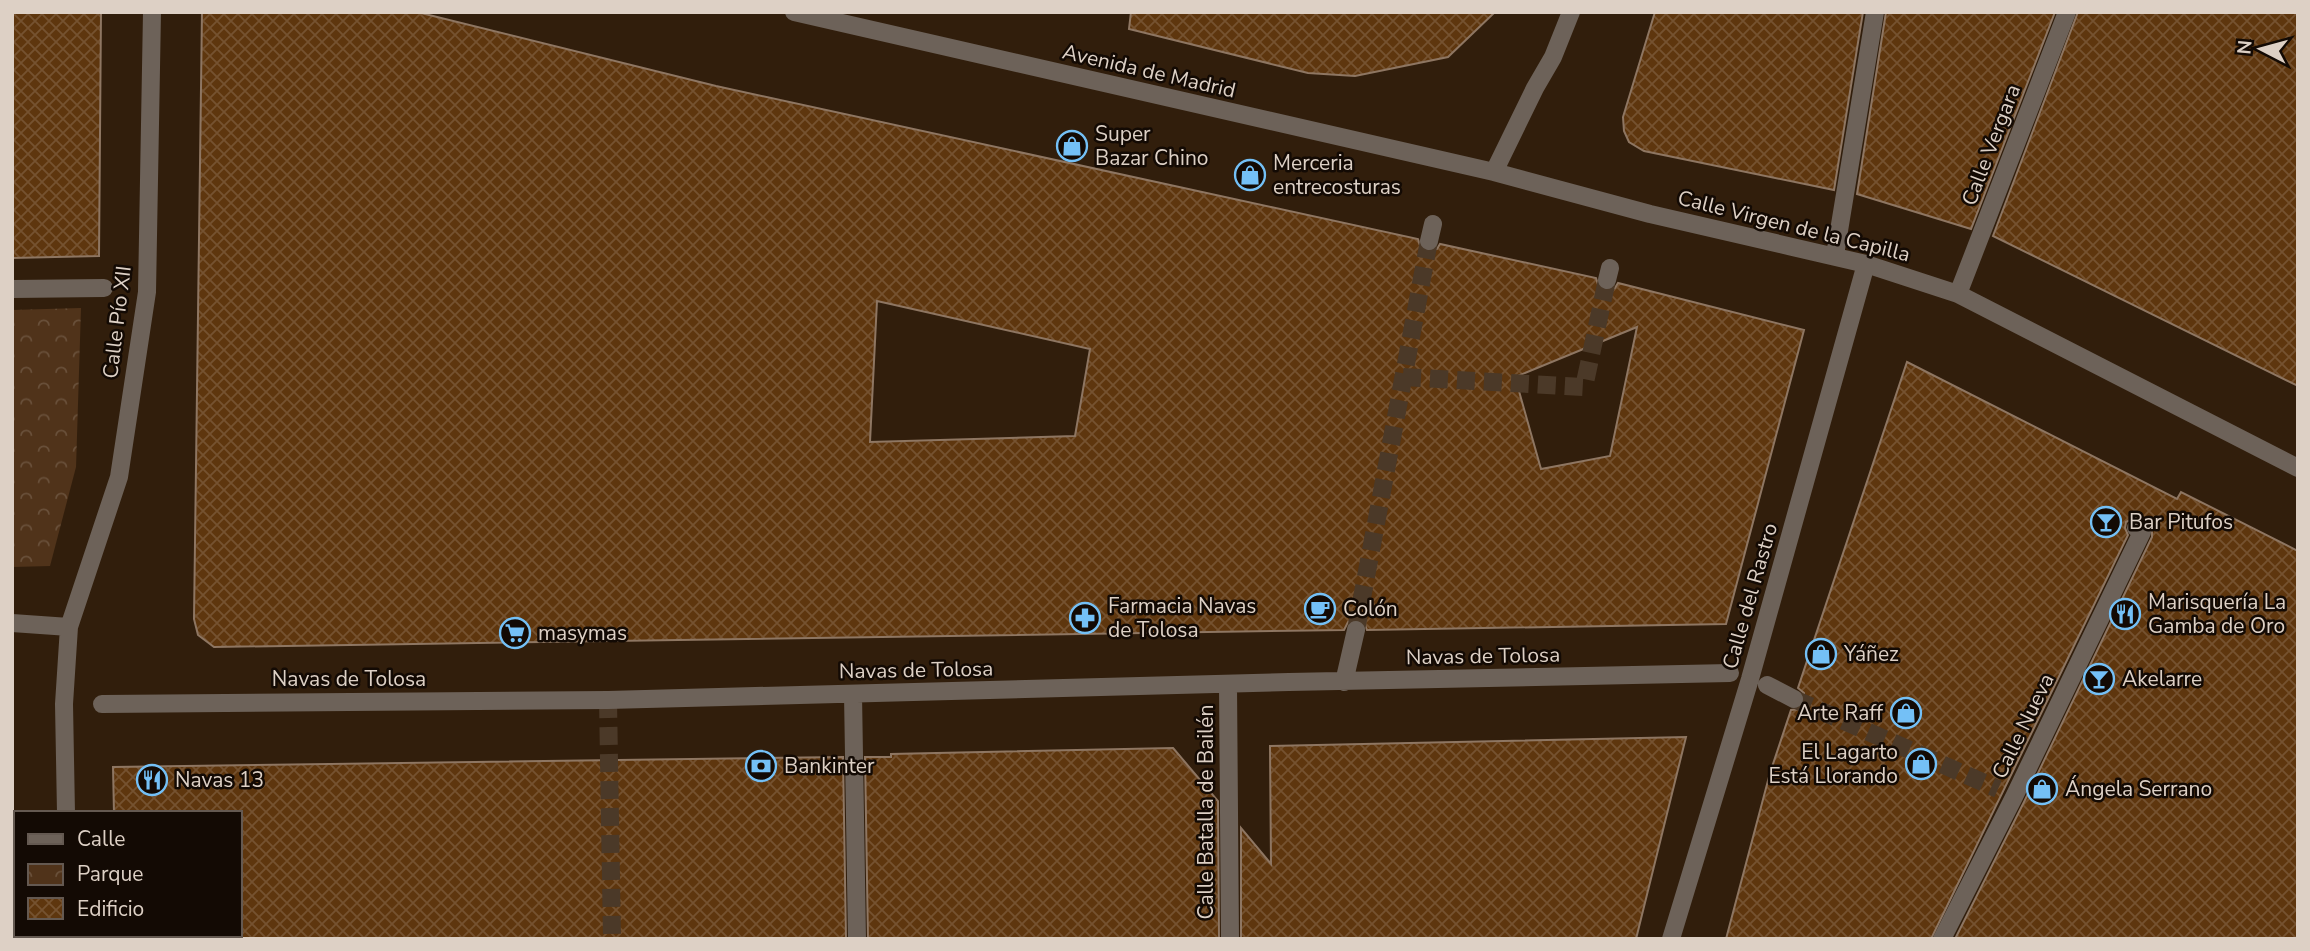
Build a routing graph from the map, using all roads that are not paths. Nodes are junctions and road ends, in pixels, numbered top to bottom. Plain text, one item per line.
1 (152, 12) edge
2 (794, 12) edge
3 (1571, 12) edge
4 (1875, 12) edge
5 (2067, 12) edge
6 (1494, 172) junction
7 (1835, 255) junction
8 (1866, 264) junction
9 (104, 288) dead end
10 (12, 289) edge
11 (1958, 294) junction
12 (2298, 468) edge
13 (2143, 532) dead end
14 (12, 623) edge
15 (69, 627) junction
16 (1356, 630) tunnel mouth
17 (1730, 673) dead end
18 (1344, 682) junction
19 (1228, 685) junction
20 (1767, 685) dead end
21 (853, 694) junction
22 (1794, 699) tunnel mouth
23 (102, 704) dead end
24 (1998, 789) tunnel mouth
25 (2014, 797) junction
26 (66, 811) edge
27 (857, 939) edge
28 (1230, 939) edge
29 (1671, 939) edge
30 (1942, 939) edge

1 - 15 street, Calle Pío XII
2 - 6 street, Avenida de Madrid
3 - 6 street
4 - 7 street
5 - 11 street, Calle Vergara
6 - 7 street, Calle Virgen de la Capilla
7 - 8 street, Calle Virgen de la Capilla
8 - 11 street, Calle Virgen de la Capilla
8 - 29 street, Calle del Rastro
9 - 10 street
11 - 12 street, Calle Virgen de la Capilla
13 - 25 street, Calle Nueva
14 - 15 street
15 - 26 street, Calle Pío XII
16 - 18 street
17 - 18 street, Navas de Tolosa
18 - 19 street, Navas de Tolosa
19 - 21 street, Navas de Tolosa
19 - 28 street, Calle Batalla de Bailén
20 - 22 street
21 - 23 street, Navas de Tolosa
21 - 27 street
24 - 25 street
25 - 30 street, Calle Nueva

